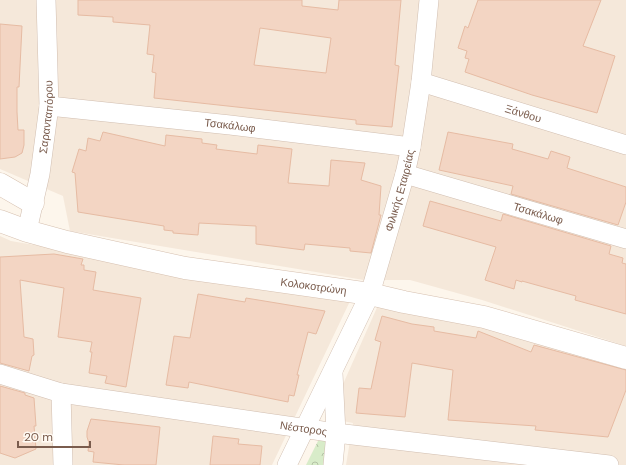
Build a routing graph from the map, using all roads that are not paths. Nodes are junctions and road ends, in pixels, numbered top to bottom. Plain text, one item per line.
1 (46, 0) edge
2 (429, 0) edge
3 (421, 82) junction
4 (49, 106) junction
5 (626, 145) edge
6 (411, 147) junction
7 (405, 174) junction
8 (0, 184) edge
9 (33, 203) junction
10 (0, 221) edge
11 (27, 231) junction
12 (626, 238) edge
13 (370, 294) junction
14 (626, 358) edge
15 (333, 370) junction
16 (0, 374) edge
17 (61, 393) junction
18 (305, 428) junction
19 (336, 433) junction
20 (63, 465) edge
21 (287, 465) edge
22 (333, 465) edge
23 (610, 465) edge

1 - 4 street, Σαρανταπόρου
2 - 3 street, Φιλικής Εταιρείας
3 - 5 street, Ξάνθου
3 - 6 street, Φιλικής Εταιρείας
4 - 6 street, Τσακάλωφ
4 - 9 street, Σαρανταπόρου
6 - 7 street, Φιλικής Εταιρείας
7 - 12 street, Τσακάλωφ
7 - 13 street, Φιλικής Εταιρείας
8 - 9 street
9 - 11 street, Σαρανταπόρου
10 - 11 street, Κολοκοτρώνη
11 - 13 street, Κολοκοτρώνη
13 - 14 street, Κολοκοτρώνη
13 - 15 street, Φιλικής Εταιρείας
15 - 18 street, Φιλικής Εταιρείας
15 - 19 street, Φιλικής Εταιρείας
16 - 17 street, Νέστορος
17 - 18 street, Νέστορος
17 - 20 street
18 - 19 street, Νέστορος
18 - 21 street, Φιλικής Εταιρείας
19 - 22 street, Φιλικής Εταιρείας
19 - 23 street, Νέστορος

